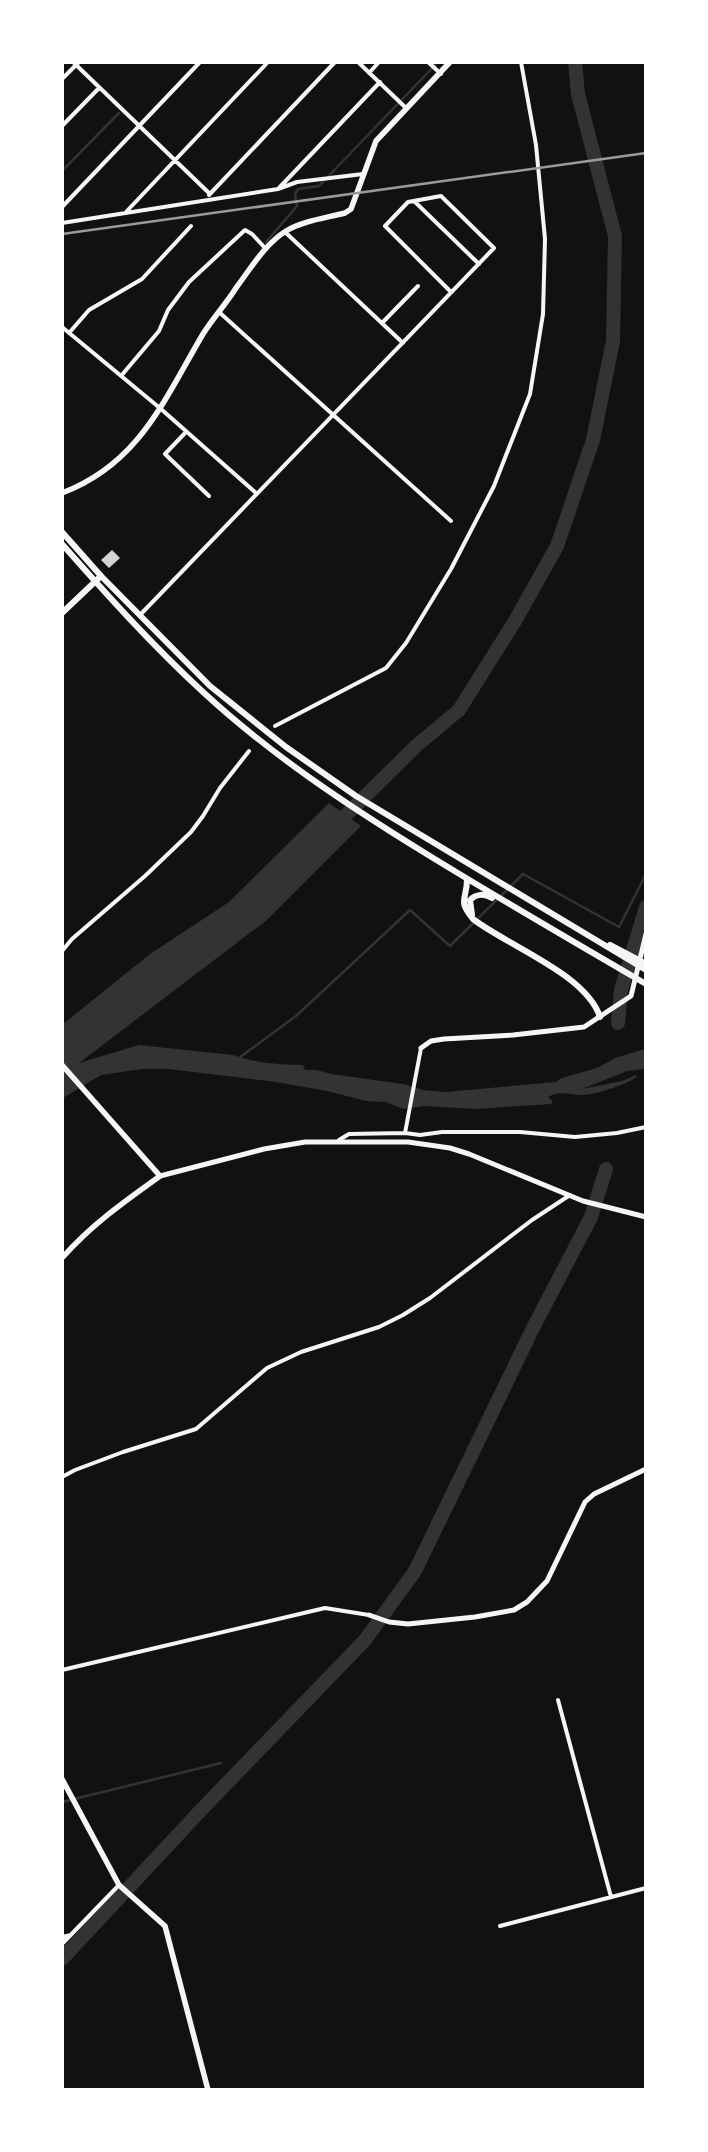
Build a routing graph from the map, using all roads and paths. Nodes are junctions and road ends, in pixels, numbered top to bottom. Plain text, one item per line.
1 (200, 62) edge
2 (268, 62) edge
3 (334, 62) edge
4 (358, 62) edge
5 (379, 62) edge
6 (428, 62) edge
7 (450, 62) edge
8 (521, 62) edge
9 (76, 63) edge
10 (369, 73) junction
11 (440, 74) junction
12 (62, 79) edge
13 (380, 82) junction
14 (100, 88) junction
15 (406, 108) junction
16 (62, 126) edge
17 (139, 126) junction
18 (175, 159) junction
19 (363, 174) junction
20 (278, 189) junction
21 (209, 193) junction
22 (210, 200) junction
23 (414, 201) junction
24 (62, 207) edge
25 (126, 212) junction
26 (62, 223) edge
27 (191, 226) dead end
28 (285, 232) junction
29 (266, 249) junction
30 (479, 264) junction
31 (418, 286) dead end
32 (452, 292) junction
33 (219, 312) junction
34 (382, 323) junction
35 (62, 327) edge
36 (70, 333) junction
37 (403, 343) junction
38 (121, 376) junction
39 (161, 409) junction
40 (332, 414) junction
41 (185, 433) junction
42 (62, 493) edge
43 (256, 493) junction
44 (208, 496) dead end
45 (451, 521) dead end
46 (62, 532) edge
47 (62, 544) edge
48 (101, 576) junction
49 (95, 581) junction
50 (62, 613) edge
51 (140, 615) junction
52 (274, 726) dead end
53 (249, 751) dead end
54 (467, 879) junction
55 (474, 919) junction
56 (537, 921) junction
57 (646, 934) edge
58 (595, 939) junction
59 (62, 951) edge
60 (646, 964) edge
61 (646, 970) edge
62 (646, 984) edge
63 (600, 1017) junction
64 (421, 1048) joint
65 (62, 1065) edge
66 (646, 1127) edge
67 (405, 1132) junction
68 (339, 1140) junction
69 (160, 1176) junction
70 (570, 1195) junction
71 (646, 1217) edge
72 (62, 1258) edge
73 (646, 1469) edge
74 (62, 1477) edge
75 (369, 1615) joint
76 (62, 1670) edge
77 (558, 1700) dead end
78 (62, 1778) edge
79 (119, 1885) junction
80 (646, 1888) edge
81 (611, 1897) junction
82 (500, 1926) dead end
83 (71, 1935) junction
84 (62, 1937) edge
85 (62, 1944) edge
86 (208, 2090) edge

1 - 17 street
2 - 18 street
3 - 21 street
4 - 10 street
5 - 10 street
6 - 11 street
7 - 11 main road
8 - 52 street
9 - 12 street
9 - 14 street
10 - 13 street
11 - 15 main road
13 - 15 street
13 - 20 street
14 - 16 street
14 - 17 street
15 - 19 main road
17 - 18 street
17 - 24 street
18 - 21 street
18 - 25 street
19 - 20 street
19 - 28 main road
20 - 22 street
21 - 22 street
22 - 25 street
23 - 30 street
23 - 30 street
23 - 32 street
25 - 26 street
27 - 36 street
28 - 29 main road
28 - 34 street
29 - 33 main road
29 - 38 street
30 - 32 street
31 - 34 street
32 - 37 street
33 - 39 main road
33 - 40 street
34 - 37 street
35 - 36 street
36 - 38 street
37 - 40 street
38 - 39 street
39 - 41 street
39 - 42 main road
40 - 43 street
40 - 45 street
41 - 43 street
41 - 44 street
43 - 51 street
46 - 48 main road
47 - 49 main road
48 - 49 main road
48 - 51 main road
49 - 50 main road
49 - 54 main road
51 - 58 main road
53 - 59 street
54 - 55 main road
54 - 56 main road
55 - 56 main road
55 - 63 main road
56 - 62 main road
57 - 63 street
58 - 60 main road
58 - 61 main road
63 - 64 street
64 - 67 street
65 - 69 main road
66 - 67 street
67 - 68 street
68 - 69 street
68 - 70 street
69 - 72 main road
70 - 71 street
70 - 74 street
73 - 75 street
75 - 76 street
77 - 81 street
78 - 79 main road
79 - 83 street
79 - 86 main road
80 - 81 street
81 - 82 street
83 - 84 street
83 - 85 street

